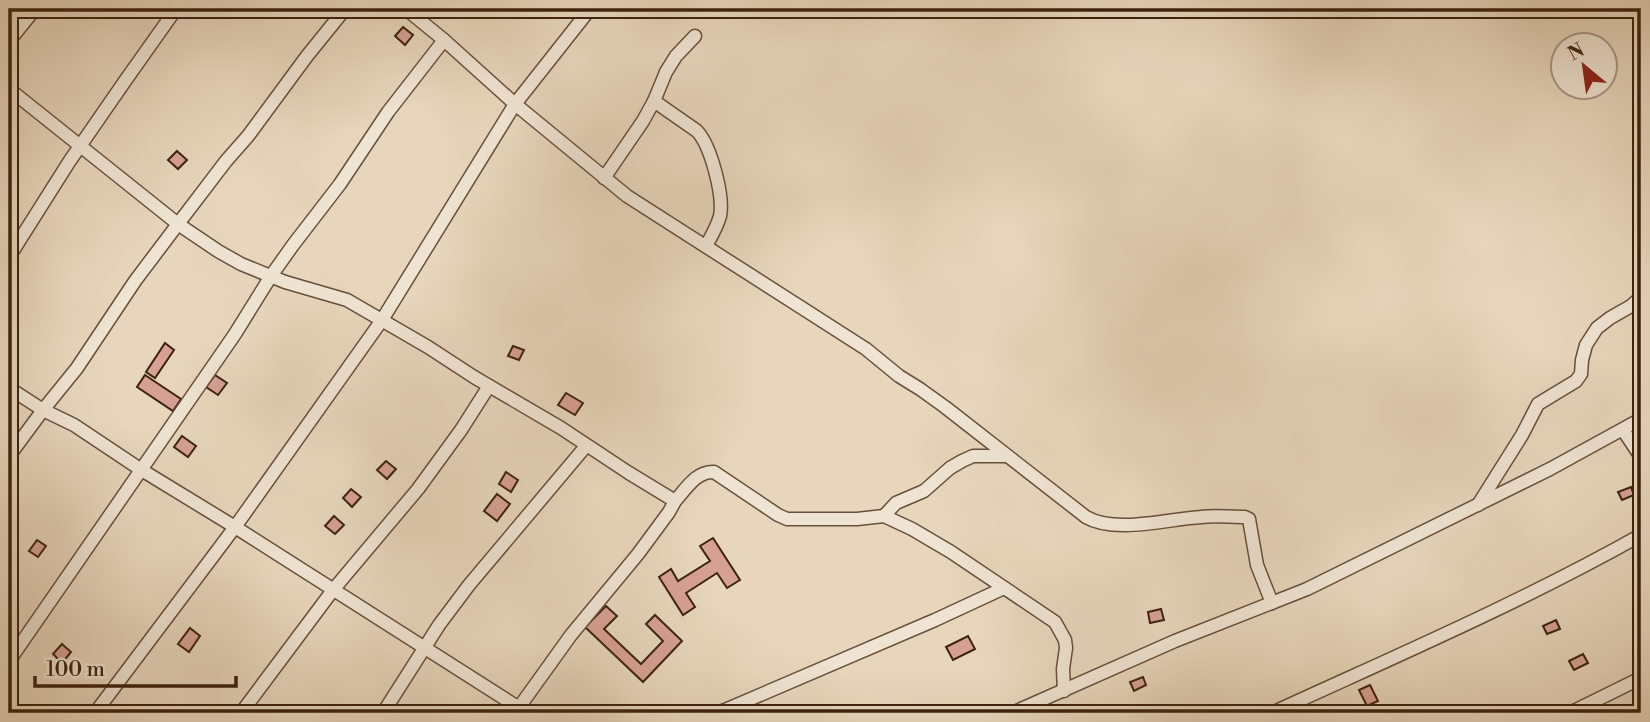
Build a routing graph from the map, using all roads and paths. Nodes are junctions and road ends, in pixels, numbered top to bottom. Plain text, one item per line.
1 (35, 9) edge
2 (176, 9) edge
3 (345, 9) edge
4 (406, 9) edge
5 (590, 9) edge
6 (695, 36) dead end
7 (443, 40) junction
8 (9, 41) edge
9 (9, 89) edge
10 (654, 101) junction
11 (515, 104) junction
12 (82, 146) junction
13 (604, 178) junction
14 (177, 224) junction
15 (706, 246) junction
16 (9, 257) edge
17 (271, 276) junction
18 (1641, 297) edge
19 (382, 320) junction
20 (489, 386) junction
21 (9, 388) edge
22 (43, 410) junction
23 (1641, 419) edge
24 (1623, 430) junction
25 (984, 439) junction
26 (586, 446) junction
27 (9, 456) edge
28 (973, 456) junction
29 (1008, 456) junction
30 (1641, 457) edge
31 (140, 469) junction
32 (675, 501) junction
33 (1478, 505) junction
34 (884, 516) junction
35 (235, 527) junction
36 (1641, 535) edge
37 (1004, 588) junction
38 (334, 590) junction
39 (1272, 603) junction
40 (425, 649) junction
41 (9, 661) edge
42 (1641, 678) edge
43 (1064, 691) junction
44 (1302, 707) edge
45 (520, 712) edge
46 (95, 713) edge
47 (241, 713) edge
48 (383, 713) edge
49 (718, 713) edge
50 (1012, 713) edge
51 (1272, 713) edge
52 (1570, 713) edge

1 - 8 street
2 - 12 street
3 - 14 street
4 - 7 street
5 - 11 street
6 - 10 street
7 - 11 street
7 - 17 street
9 - 12 street
10 - 13 street
10 - 15 street
11 - 13 street
11 - 19 street
12 - 14 street
12 - 16 street
13 - 15 street
14 - 17 street
14 - 22 street
15 - 25 street
17 - 19 street
17 - 31 street
18 - 33 street
19 - 20 street
19 - 35 street
20 - 26 street
20 - 38 street
21 - 22 street
22 - 27 street
22 - 31 street
23 - 24 street
24 - 30 street
24 - 33 street
25 - 28 street
25 - 29 street
26 - 32 street
26 - 40 street
28 - 29 street
28 - 34 street
29 - 39 street
31 - 35 street
31 - 41 street
32 - 34 street
32 - 45 street
33 - 39 street
34 - 37 street
35 - 38 street
35 - 46 street
36 - 44 street
37 - 43 street
37 - 49 street
38 - 40 street
38 - 47 street
39 - 43 street
40 - 45 street
40 - 48 street
42 - 52 street
43 - 50 street
44 - 51 street

